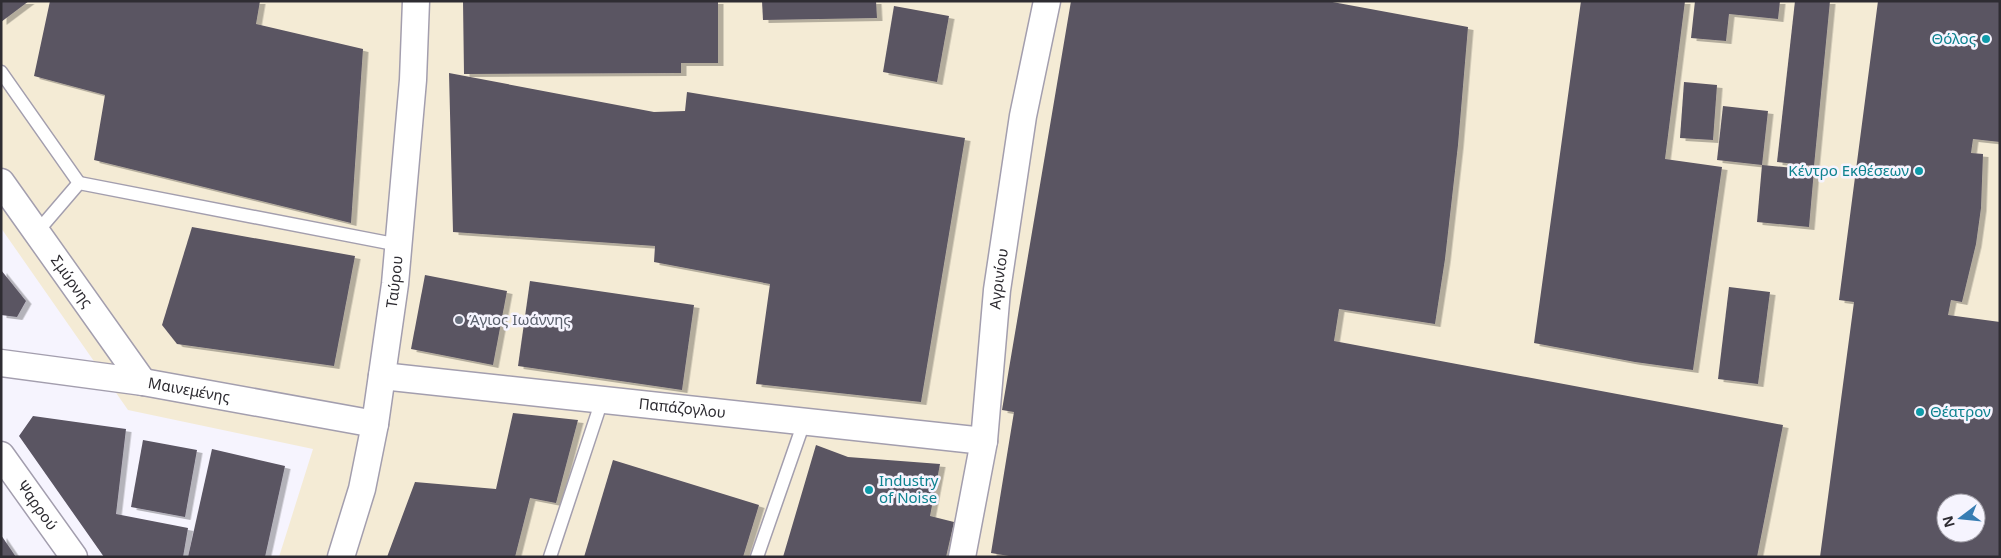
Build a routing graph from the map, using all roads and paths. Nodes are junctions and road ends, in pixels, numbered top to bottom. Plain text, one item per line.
1 (416, 1) edge
2 (1047, 1) edge
3 (1, 72) edge
4 (1, 182) edge
5 (79, 183) junction
6 (37, 232) junction
7 (399, 245) junction
8 (1, 363) edge
9 (382, 376) junction
10 (143, 382) junction
11 (602, 400) junction
12 (804, 422) junction
13 (375, 424) junction
14 (984, 441) junction
15 (1, 455) edge
16 (74, 557) edge
17 (341, 557) edge
18 (550, 557) edge
19 (757, 557) edge
20 (962, 557) edge

1 - 7 street, Ταύρου
2 - 14 street, Αγρινίου
3 - 5 lane
4 - 6 street, Σμύρνης
5 - 6 lane
5 - 7 lane
6 - 10 street, Σμύρνης
7 - 9 street, Ταύρου
8 - 10 street, Μαινεμένης
9 - 11 street, Παπάζογλου
9 - 13 street, Ταύρου
10 - 13 street, Μαινεμένης
11 - 12 street, Παπάζογλου
11 - 18 lane
12 - 14 street, Παπάζογλου
12 - 19 lane
13 - 17 street, Ταύρου
14 - 20 street, Αγρινίου
15 - 16 street, Ψαρρού

